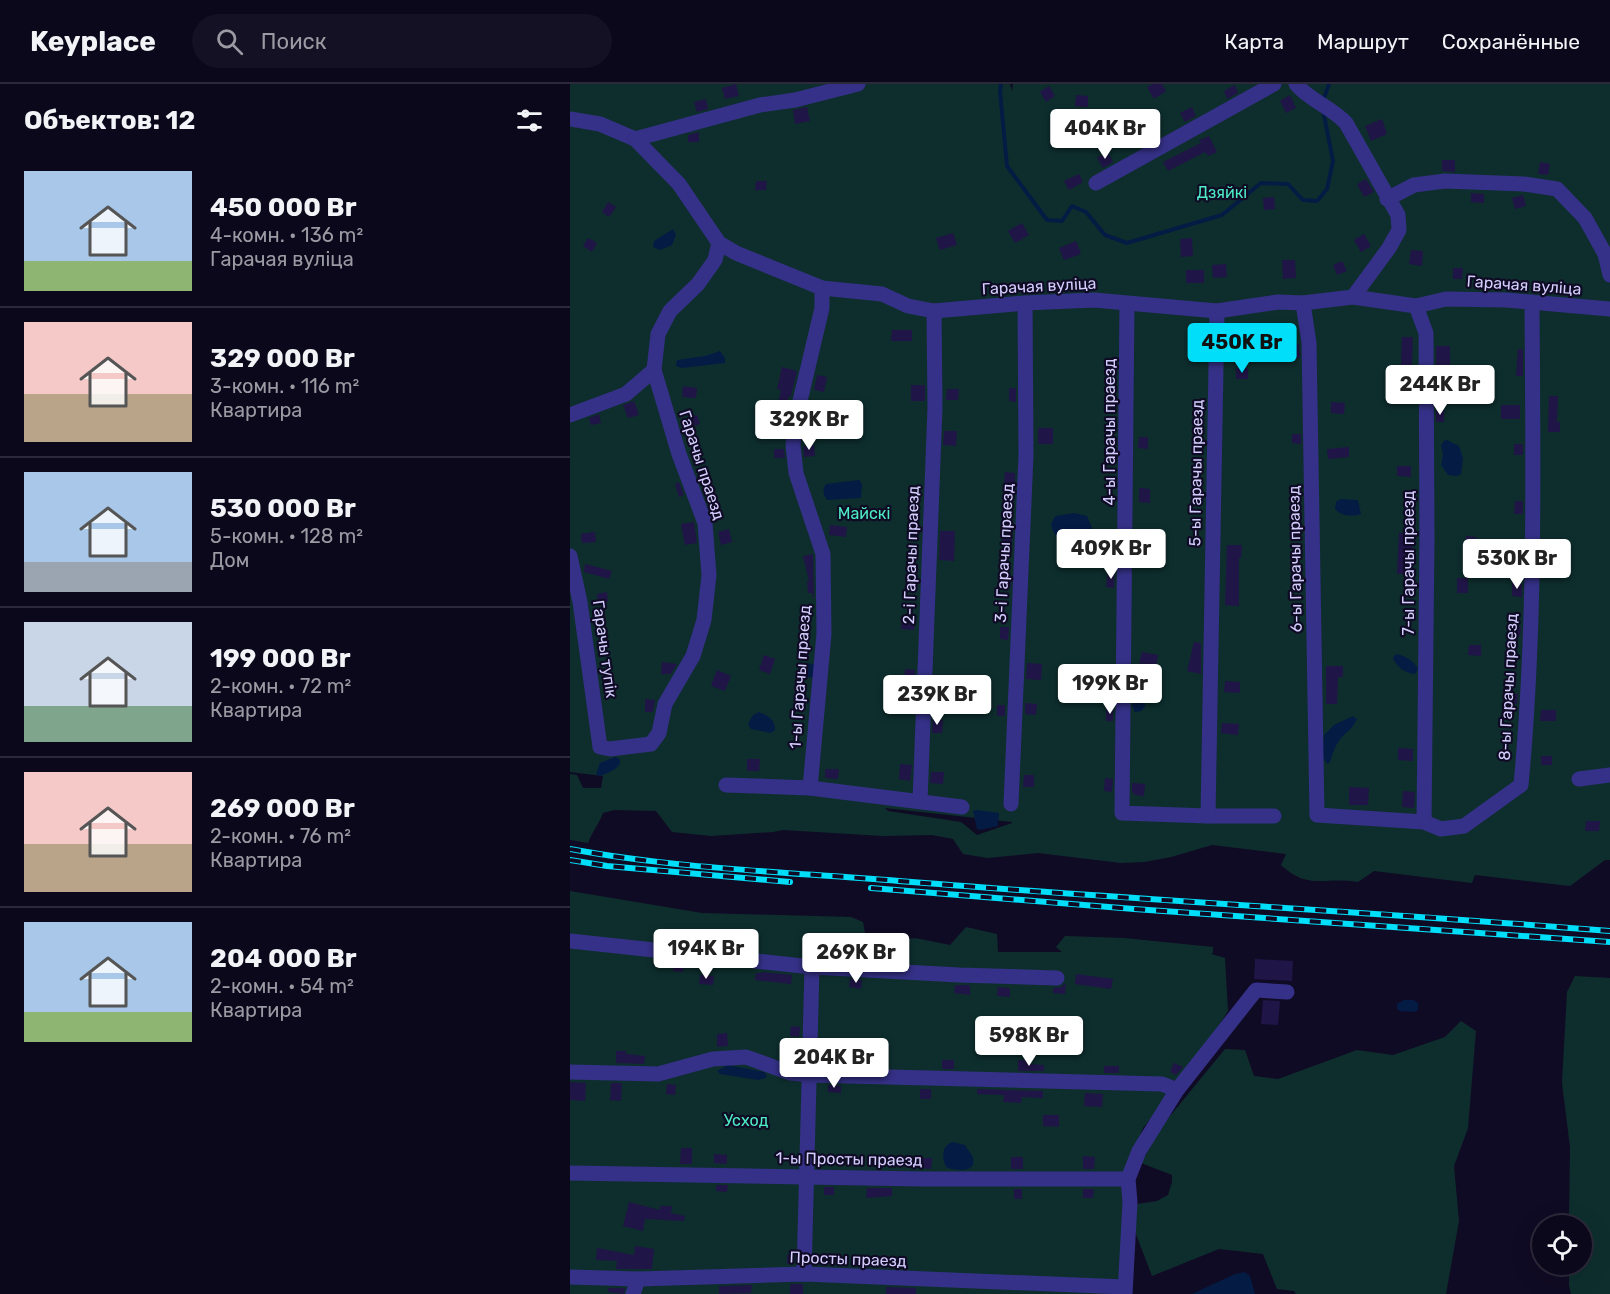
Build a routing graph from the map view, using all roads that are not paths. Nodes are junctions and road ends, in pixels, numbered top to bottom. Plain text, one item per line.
1 (858, 84) edge
2 (1274, 84) edge
3 (1296, 84) edge
4 (570, 119) edge
5 (635, 139) junction
6 (1096, 183) dead end
7 (1388, 199) junction
8 (719, 243) junction
9 (1610, 275) edge
10 (822, 288) junction
11 (1353, 297) junction
12 (1532, 302) junction
13 (1025, 303) junction
14 (1303, 303) junction
15 (1127, 304) junction
16 (1416, 306) junction
17 (1610, 309) edge
18 (1217, 310) junction
19 (934, 311) junction
20 (654, 370) junction
21 (570, 415) edge
22 (570, 556) edge
23 (600, 747) joint
24 (1610, 775) edge
25 (1579, 779) dead end
26 (726, 785) dead end
27 (810, 788) junction
28 (920, 801) junction
29 (1011, 804) dead end
30 (962, 807) dead end
31 (1208, 816) junction
32 (1274, 816) dead end
33 (1424, 822) junction
34 (570, 941) edge
35 (812, 967) junction
36 (1057, 978) dead end
37 (1287, 992) dead end
38 (570, 1072) edge
39 (809, 1076) junction
40 (1177, 1090) junction
41 (570, 1173) edge
42 (806, 1176) junction
43 (1128, 1179) junction
44 (804, 1274) junction
45 (570, 1277) edge
46 (636, 1287) edge
47 (1125, 1291) edge

1 - 5 street
2 - 6 street
3 - 7 street
4 - 5 street, Гарачая вуліца
5 - 8 street, Гарачая вуліца
7 - 9 street
7 - 11 street
8 - 10 street, Гарачая вуліца
8 - 20 street, Гарачы праезд
10 - 19 street, Гарачая вуліца
10 - 27 street, 1-ы Гарачы праезд
11 - 14 street, Гарачая вуліца
11 - 16 street, Гарачая вуліца
12 - 16 street, Гарачая вуліца
12 - 17 street, Гарачая вуліца
12 - 33 street, 8-ы Гарачы праезд
13 - 15 street, Гарачая вуліца
13 - 19 street, Гарачая вуліца
13 - 29 street, 3-і Гарачы праезд
14 - 18 street, Гарачая вуліца
14 - 33 street, 6-ы Гарачы праезд
15 - 18 street, Гарачая вуліца
15 - 31 street, 4-ы Гарачы праезд
16 - 33 street, 7-ы Гарачы праезд
18 - 31 street, 5-ы Гарачы праезд
19 - 28 street, 2-і Гарачы праезд
20 - 21 street
20 - 23 street, Гарачы праезд
22 - 23 street, Гарачы тупік
24 - 25 street
26 - 27 street
27 - 28 street
28 - 30 street
31 - 32 street
34 - 35 street
35 - 36 street
35 - 39 street
37 - 40 street
38 - 39 street
39 - 40 street
39 - 42 street
40 - 43 street
41 - 42 street, 1-ы Просты праезд
42 - 43 street, 1-ы Просты праезд
42 - 44 street
43 - 47 street
44 - 46 street, Просты праезд
44 - 47 street, Просты праезд
45 - 46 street, Просты праезд

